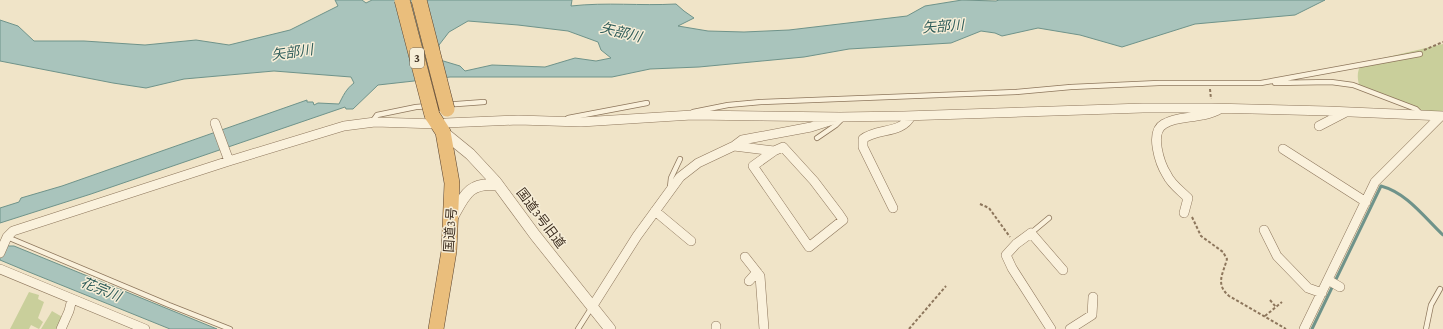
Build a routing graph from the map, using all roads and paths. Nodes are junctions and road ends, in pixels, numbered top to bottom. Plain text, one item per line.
1 (402, 0) edge
2 (419, 0) edge
3 (1443, 42) edge
4 (1418, 54) joint
5 (1261, 83) junction
6 (1209, 84) junction
7 (484, 102) dead end
8 (647, 103) dead end
9 (1211, 108) junction
10 (1224, 108) junction
11 (1347, 112) junction
12 (692, 115) junction
13 (1422, 115) junction
14 (911, 116) junction
15 (1442, 116) edge
16 (842, 117) junction
17 (441, 121) junction
18 (554, 121) junction
19 (372, 122) junction
20 (215, 123) dead end
21 (1319, 126) dead end
22 (817, 138) dead end
23 (734, 146) junction
24 (1283, 150) dead end
25 (774, 151) junction
26 (680, 159) dead end
27 (229, 161) junction
28 (498, 185) junction
29 (670, 191) junction
30 (1366, 202) junction
31 (980, 204) dead end
32 (893, 208) dead end
33 (1185, 208) joint
34 (655, 211) junction
35 (1049, 218) dead end
36 (451, 221) junction
37 (1264, 230) dead end
38 (1030, 233) junction
39 (8, 237) junction
40 (691, 241) dead end
41 (1016, 244) junction
42 (0, 253) edge
43 (745, 258) dead end
44 (0, 269) edge
45 (1063, 270) dead end
46 (757, 272) junction
47 (1328, 280) junction
48 (749, 281) dead end
49 (946, 286) dead end
50 (1340, 287) dead end
51 (1440, 289) dead end
52 (1322, 293) junction
53 (1093, 297) dead end
54 (72, 299) junction
55 (1270, 300) dead end
56 (1282, 302) dead end
57 (592, 307) junction
58 (1276, 307) junction
59 (1264, 316) junction
60 (61, 329) edge
61 (145, 329) edge
62 (230, 329) edge
63 (436, 329) edge
64 (578, 329) edge
65 (610, 329) edge
66 (764, 329) edge
67 (909, 329) edge
68 (1051, 329) edge
69 (1070, 329) edge
70 (1286, 329) edge
71 (1304, 329) edge
72 (1426, 329) edge

1 - 17 highway, 国道3号 / 3, bridge
2 - 17 highway, 国道3号 / 3, bridge
3 - 4 path
4 - 5 lane
5 - 6 lane
5 - 13 lane
6 - 9 path
6 - 12 lane
7 - 19 lane
8 - 18 lane
9 - 10 street
9 - 14 street
10 - 11 street
10 - 33 street
11 - 13 street
11 - 21 street
12 - 16 street
12 - 18 street
13 - 15 street
14 - 16 street
14 - 32 street
15 - 30 street
16 - 22 lane
16 - 23 street
17 - 18 street
17 - 19 street
17 - 28 street, 国道3号旧道
17 - 36 highway, 国道3号 / 3
19 - 27 street
20 - 27 street
23 - 25 street
23 - 29 street
24 - 30 street
25 - 25 street
26 - 29 lane
27 - 39 street
28 - 36 street
28 - 57 street, 国道3号旧道
29 - 34 street
30 - 47 street
31 - 41 path
33 - 59 path
34 - 40 street
34 - 57 street
35 - 38 lane
36 - 63 highway, 国道3号 / 3
37 - 52 street
38 - 41 street
38 - 45 street
39 - 42 street
39 - 62 lane
41 - 68 street
43 - 46 street
44 - 54 street
46 - 48 street
46 - 66 street
47 - 50 street
47 - 52 street
49 - 67 path
51 - 72 lane
52 - 71 street
53 - 69 street
54 - 60 street
54 - 61 street
55 - 58 path
56 - 58 path
57 - 64 lane
57 - 65 street, 国道3号旧道
58 - 59 path
59 - 70 path

